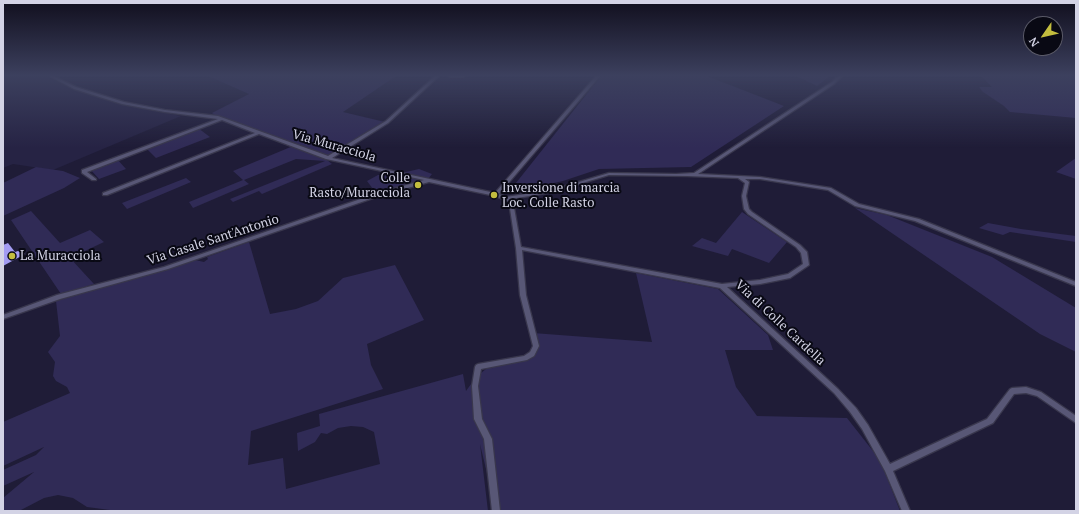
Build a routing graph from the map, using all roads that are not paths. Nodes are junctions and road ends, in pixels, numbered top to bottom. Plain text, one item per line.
1 (113, 100) edge
2 (411, 100) edge
3 (577, 100) edge
4 (807, 100) edge
5 (221, 119) junction
6 (258, 133) junction
7 (328, 158) junction
8 (689, 175) junction
9 (738, 177) junction
10 (94, 179) dead end
11 (429, 180) junction
12 (105, 194) dead end
13 (496, 195) junction
14 (506, 198) junction
15 (519, 248) junction
16 (1076, 284) edge
17 (722, 286) junction
18 (3, 317) edge
19 (1076, 420) edge
20 (888, 469) junction
21 (496, 511) edge
22 (906, 511) edge

1 - 5 street, Via Muracciola
2 - 7 street
3 - 13 street
4 - 8 street
5 - 6 street, Via Muracciola
5 - 10 street
6 - 7 street, Via Muracciola
6 - 12 street
7 - 11 street, Via Muracciola
8 - 9 street
8 - 14 street
9 - 16 street
9 - 17 street
11 - 13 street, Via Muracciola
11 - 18 street, Via Casale Sant'Antonio
13 - 14 street, Via Muracciola
14 - 15 street
15 - 17 street, Via di Colle Cardella
15 - 21 street
17 - 20 street, Via di Colle Cardella
19 - 20 street
20 - 22 street, Via di Colle Cardella

